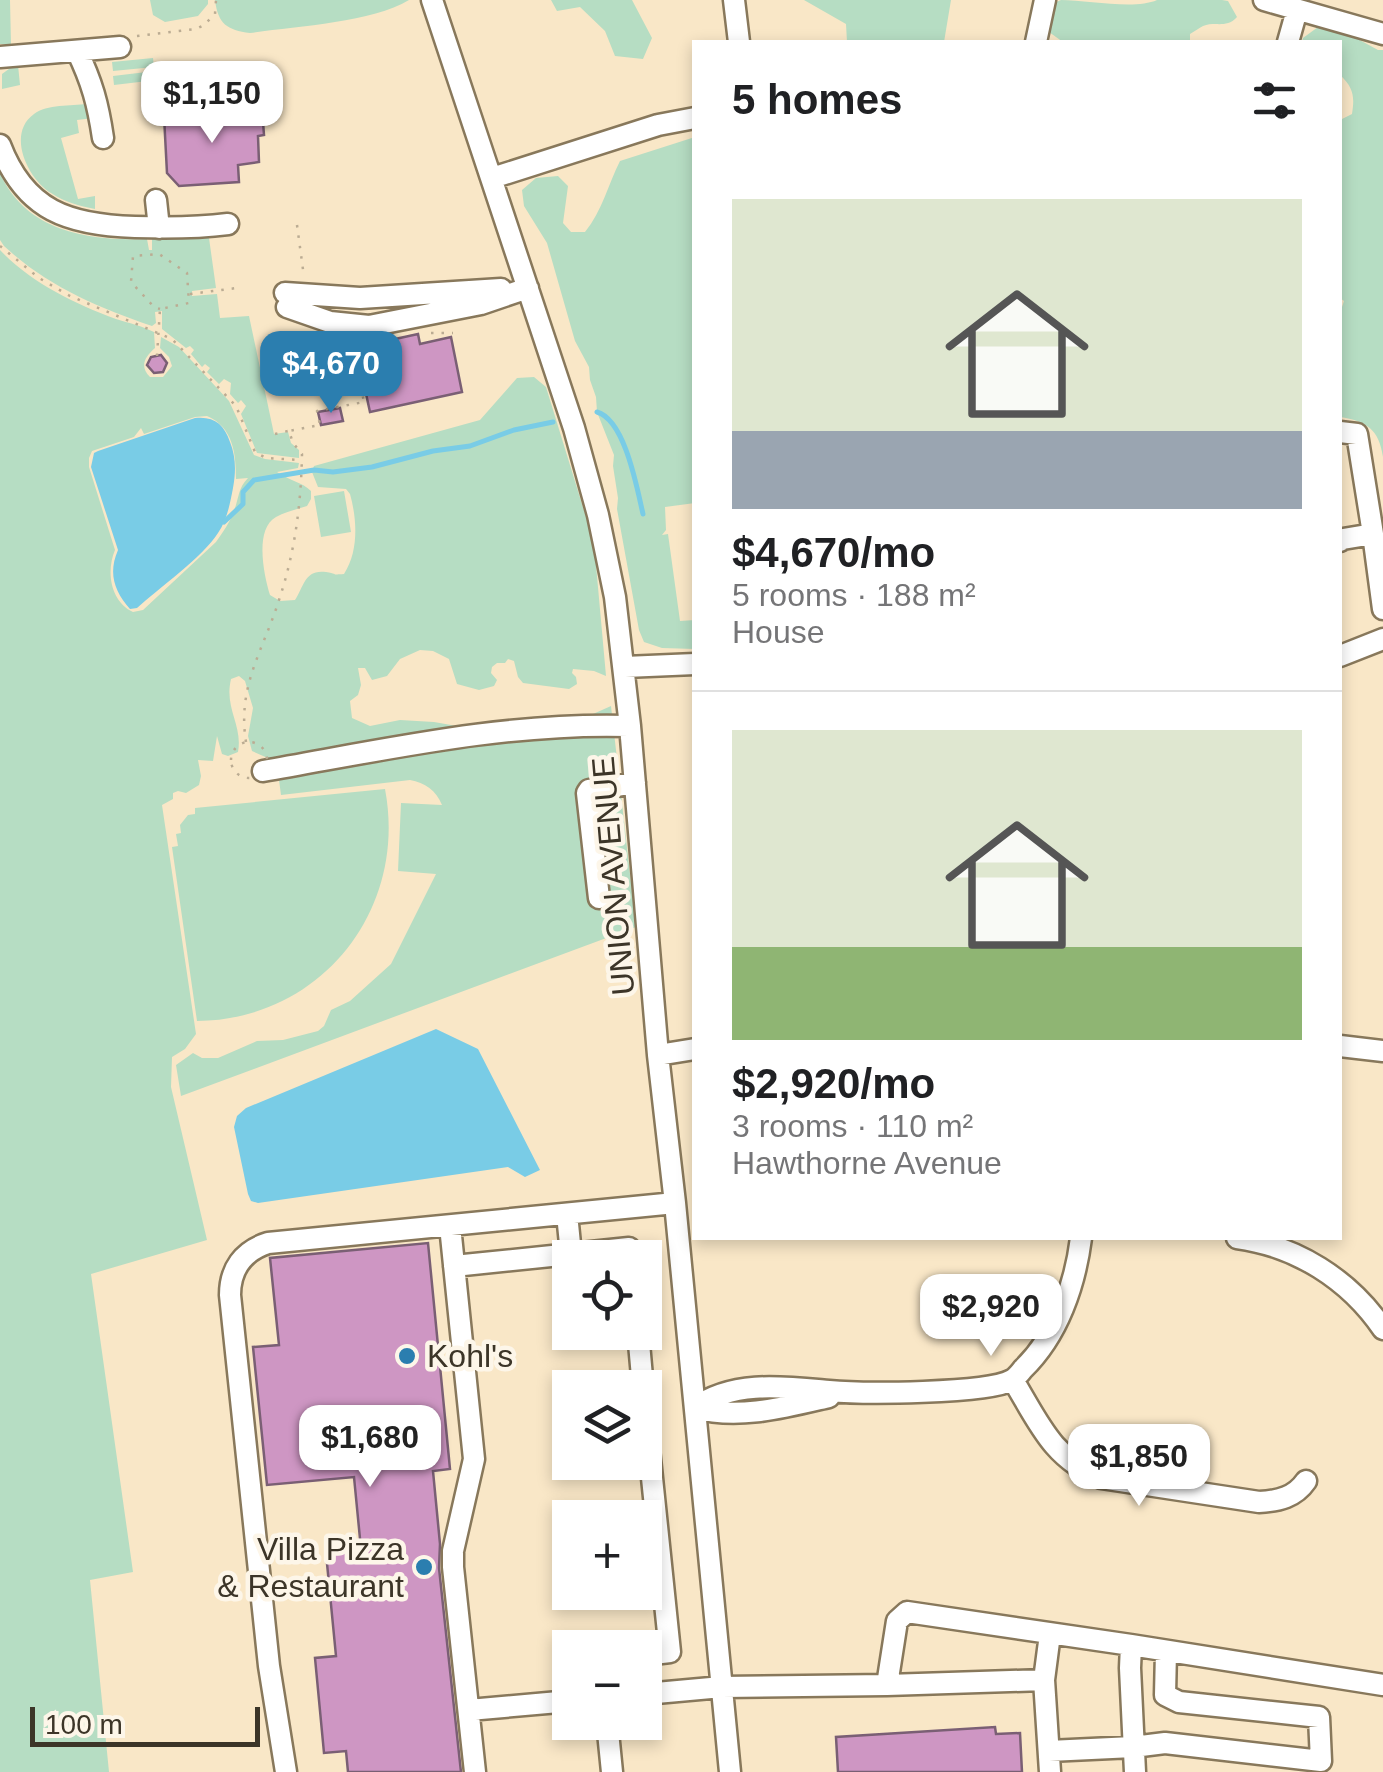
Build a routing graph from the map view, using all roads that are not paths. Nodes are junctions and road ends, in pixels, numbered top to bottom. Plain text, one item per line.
1 (432, 0) edge
2 (734, 0) edge
3 (1045, 0) edge
4 (1264, 0) edge
5 (1297, 10) junction
6 (1383, 34) edge
7 (739, 40) edge
8 (1036, 40) edge
9 (1289, 40) edge
10 (125, 42) road end
11 (78, 51) junction
12 (0, 57) edge
13 (692, 119) edge
14 (103, 138) dead end
15 (1, 151) edge
16 (492, 178) junction
17 (156, 200) dead end
18 (228, 224) dead end
19 (158, 228) junction
20 (528, 288) junction
21 (292, 296) road end
22 (1342, 432) edge
23 (1373, 534) junction
24 (1342, 540) edge
25 (1383, 609) edge
26 (1383, 639) edge
27 (1342, 655) edge
28 (692, 664) edge
29 (624, 666) junction
30 (630, 726) junction
31 (263, 771) dead end
32 (636, 783) junction
33 (599, 898) dead end
34 (1342, 1046) edge
35 (692, 1049) edge
36 (1383, 1051) edge
37 (658, 1055) junction
38 (676, 1203) junction
39 (567, 1214) junction
40 (450, 1226) junction
41 (570, 1240) edge
42 (1081, 1240) edge
43 (1252, 1240) edge
44 (552, 1256) edge
45 (454, 1266) junction
46 (1383, 1328) edge
47 (1013, 1380) junction
48 (695, 1408) junction
49 (652, 1480) edge
50 (1306, 1481) dead end
51 (1050, 1634) junction
52 (1132, 1645) junction
53 (1166, 1652) junction
54 (662, 1653) edge
55 (1044, 1680) junction
56 (887, 1685) junction
57 (1383, 1686) edge
58 (722, 1687) junction
59 (662, 1692) edge
60 (552, 1702) edge
61 (469, 1710) junction
62 (609, 1740) edge
63 (1133, 1747) junction
64 (1049, 1761) edge
65 (286, 1772) edge
66 (475, 1772) edge
67 (612, 1772) edge
68 (730, 1772) edge
69 (1135, 1772) edge

1 - 16 street, UNION AVENUE
2 - 7 street
3 - 8 street
4 - 5 street
5 - 6 street
5 - 9 street
10 - 11 street
11 - 12 street
11 - 14 street
13 - 16 street
15 - 19 street
16 - 20 street, UNION AVENUE
17 - 19 street
18 - 19 street
20 - 21 street
20 - 29 street, UNION AVENUE
22 - 23 street
23 - 24 street
23 - 25 street
26 - 27 street
28 - 29 street
29 - 30 street, UNION AVENUE
30 - 31 street
30 - 32 street, UNION AVENUE
32 - 33 street
32 - 37 street, UNION AVENUE
34 - 36 street
35 - 37 street
37 - 38 street, UNION AVENUE
38 - 39 street
38 - 48 street, UNION AVENUE
39 - 40 street
39 - 41 street
40 - 45 street
40 - 65 street
42 - 47 street
43 - 46 street
44 - 45 street
45 - 61 street
47 - 48 street
47 - 50 street
48 - 58 street, UNION AVENUE
49 - 54 street
51 - 52 street
51 - 55 street
51 - 56 street
52 - 53 street
52 - 63 street
53 - 57 street
53 - 63 street
55 - 56 street
55 - 64 street
56 - 58 street
58 - 59 street
58 - 68 street, UNION AVENUE
60 - 61 street
61 - 66 street
62 - 67 street
63 - 64 street
63 - 69 street

